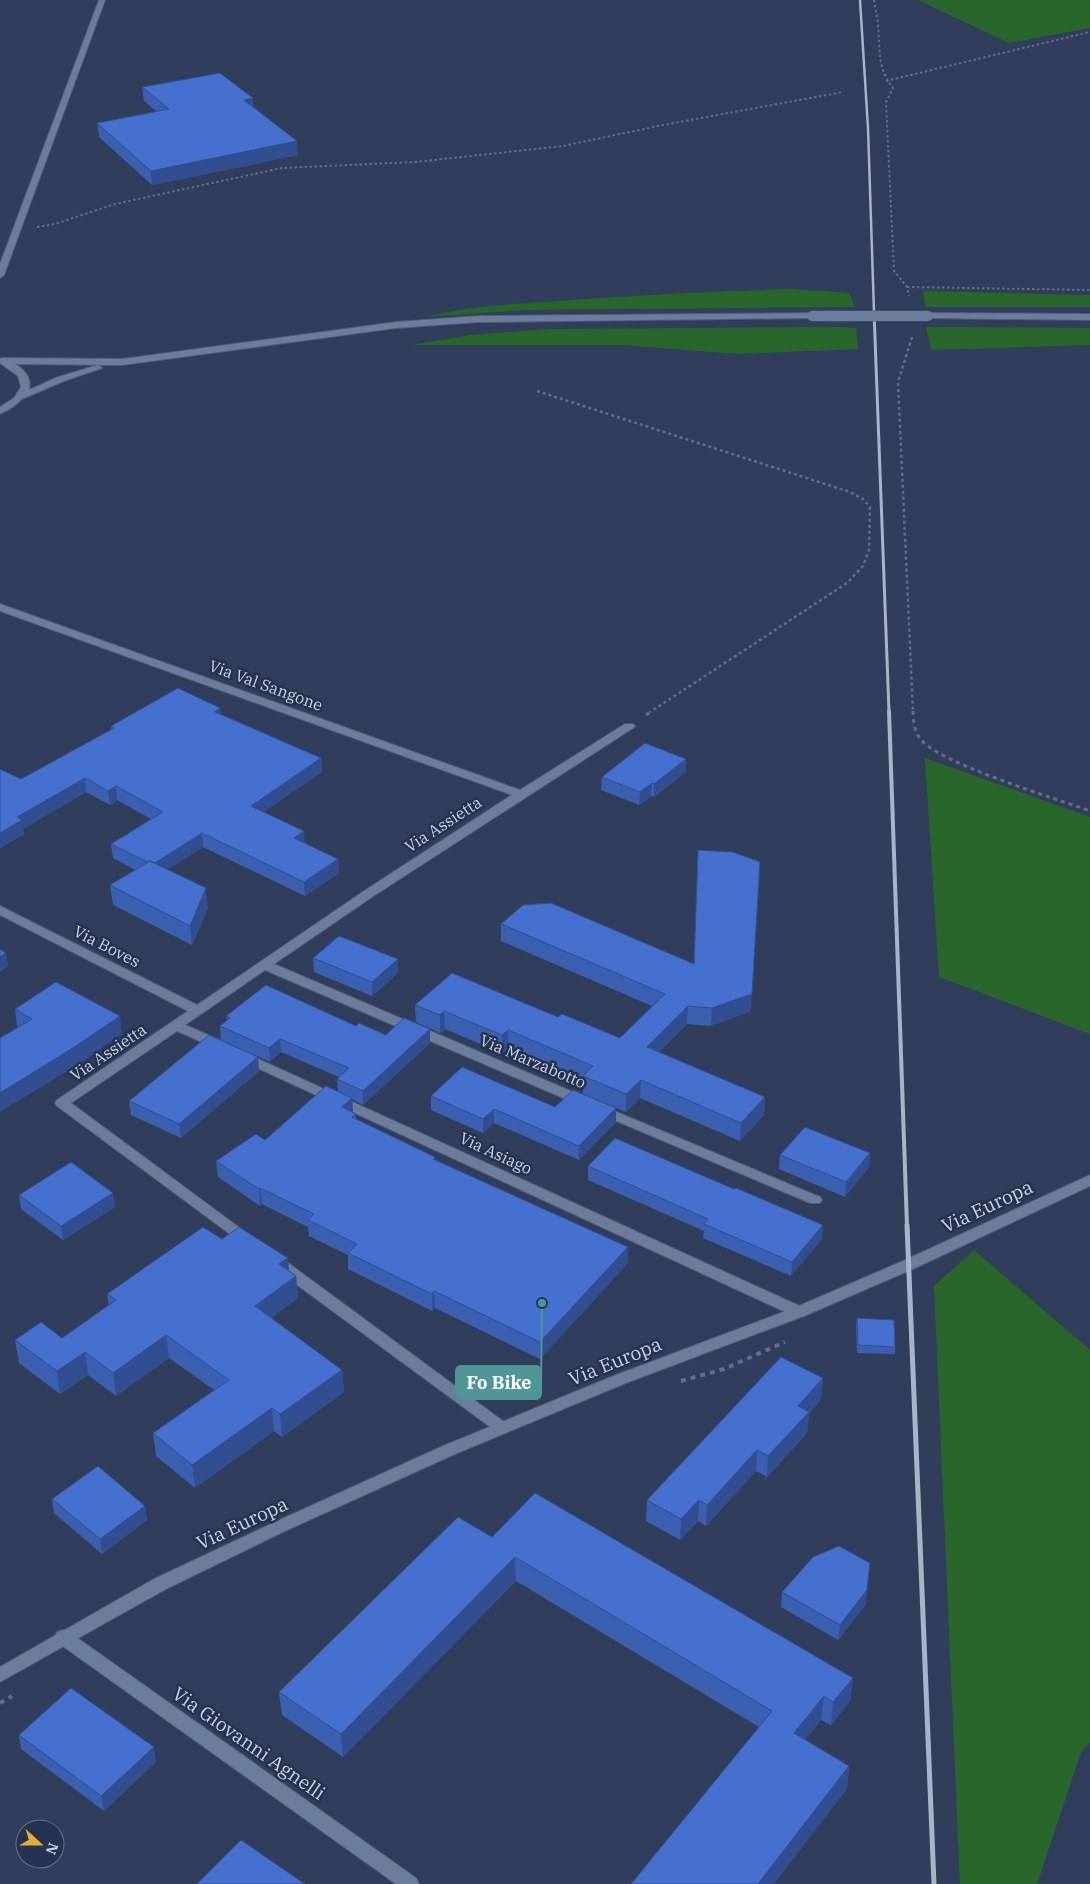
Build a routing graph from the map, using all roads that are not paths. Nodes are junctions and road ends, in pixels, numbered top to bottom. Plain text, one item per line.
1 (102, 0) edge
2 (0, 274) edge
3 (1090, 317) edge
4 (1, 360) edge
5 (122, 362) junction
6 (21, 397) junction
7 (0, 411) edge
8 (0, 607) edge
9 (628, 726) road end
10 (521, 794) junction
11 (0, 910) edge
12 (265, 965) junction
13 (199, 1011) junction
14 (177, 1026) junction
15 (1090, 1180) edge
16 (815, 1200) dead end
17 (799, 1312) junction
18 (502, 1428) junction
19 (64, 1637) junction
20 (0, 1675) edge
21 (410, 1884) edge

1 - 2 street
3 - 5 street, bridge
4 - 5 street
4 - 6 street
5 - 6 street
6 - 7 street
8 - 10 street, Via Val Sangone
9 - 10 street, Via Assietta
10 - 12 street, Via Assietta
11 - 13 street, Via Boves
12 - 13 street, Via Assietta
12 - 16 street, Via Marzabotto
13 - 14 street, Via Assietta
14 - 17 street, Via Asiago
14 - 18 street, Via Assietta
15 - 17 street, Via Europa
17 - 18 street, Via Europa
18 - 19 street, Via Europa
19 - 20 street, Via Europa
19 - 21 street, Via Giovanni Agnelli

